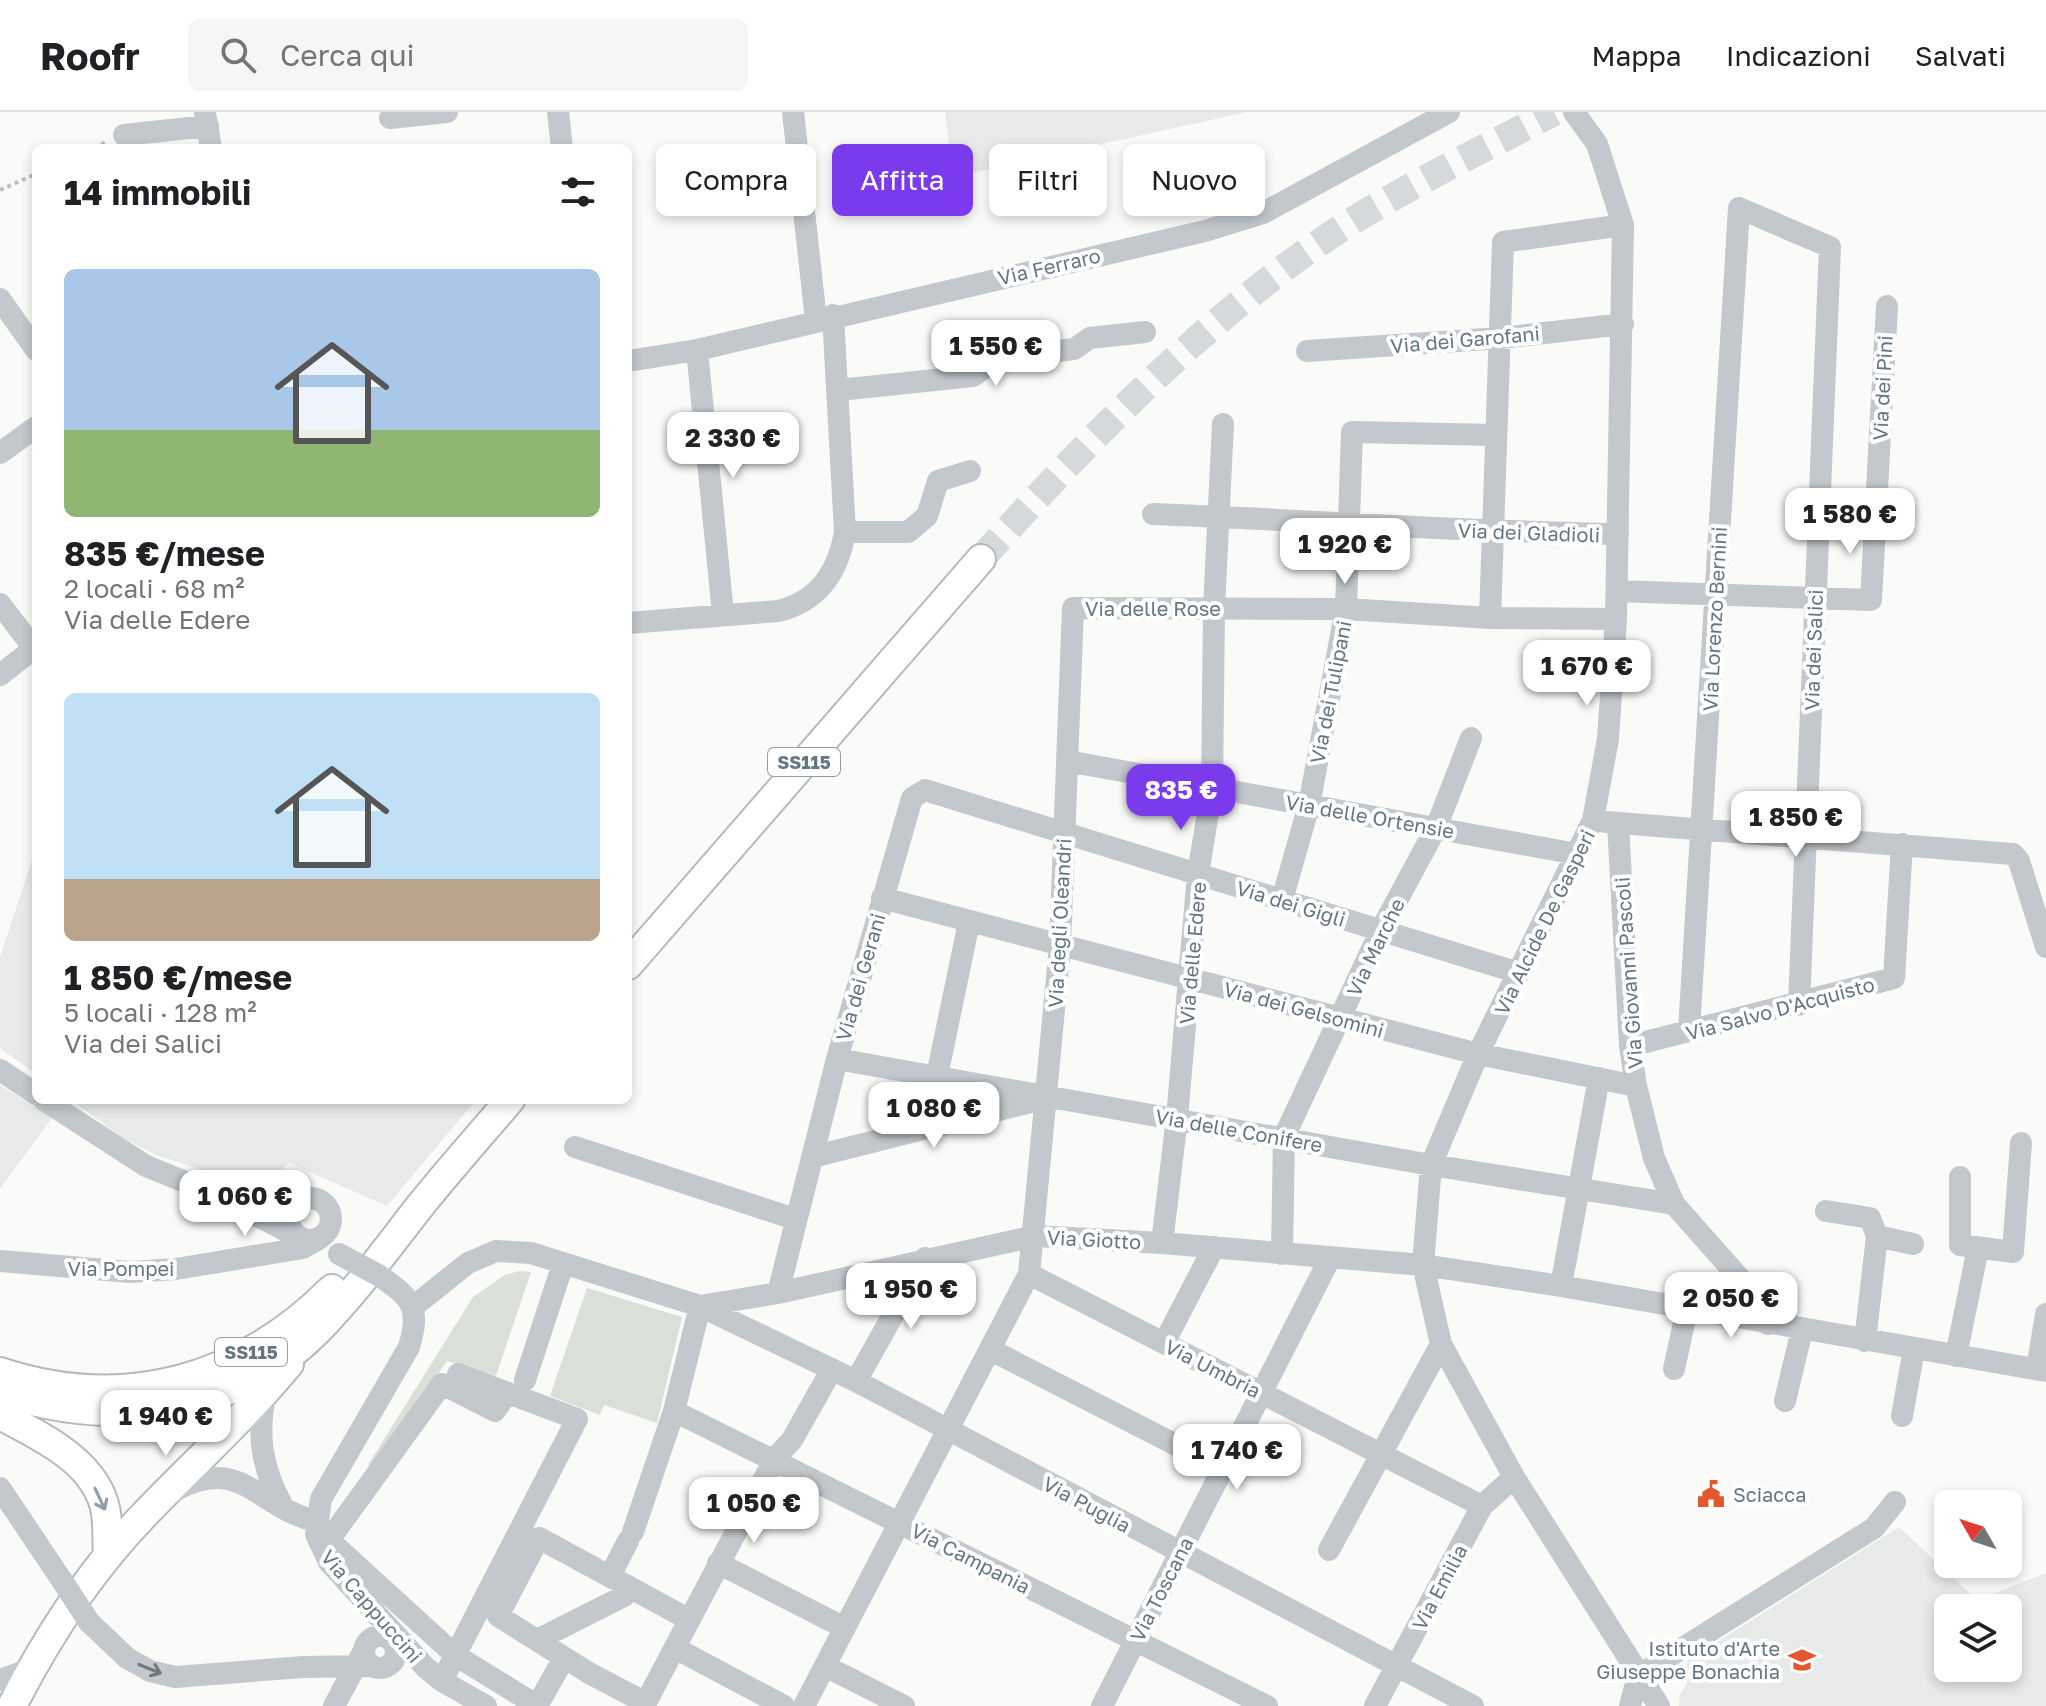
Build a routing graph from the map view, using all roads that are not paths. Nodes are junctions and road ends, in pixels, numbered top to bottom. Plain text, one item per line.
1 (447, 112) edge
2 (558, 112) edge
3 (793, 112) edge
4 (1449, 112) edge
5 (1574, 112) edge
6 (390, 118) dead end
7 (208, 129) edge
8 (124, 135) dead end
9 (562, 144) edge
10 (1739, 208) joint
11 (1623, 225) junction
12 (0, 299) edge
13 (1887, 306) dead end
14 (825, 318) junction
15 (1623, 324) junction
16 (1145, 332) dead end
17 (1501, 338) junction
18 (32, 344) edge
19 (697, 350) junction
20 (1307, 351) dead end
21 (632, 360) edge
22 (839, 390) junction
23 (1223, 424) dead end
24 (32, 430) edge
25 (1495, 435) junction
26 (0, 453) edge
27 (970, 471) dead end
28 (1153, 514) dead end
29 (1219, 516) junction
30 (1347, 521) junction
31 (845, 532) junction
32 (1494, 533) junction
33 (1618, 534) junction
34 (981, 559) tunnel mouth
35 (1617, 591) junction
36 (1715, 595) junction
37 (1815, 599) junction
38 (0, 604) edge
39 (1073, 608) joint
40 (1214, 608) junction
41 (1346, 609) junction
42 (723, 614) junction
43 (1490, 618) junction
44 (1616, 619) junction
45 (632, 623) edge
46 (32, 645) edge
47 (32, 651) edge
48 (0, 675) edge
49 (1471, 738) dead end
50 (1067, 761) junction
51 (1212, 788) junction
52 (925, 790) joint
53 (1309, 805) junction
54 (1593, 820) junction
55 (1618, 823) junction
56 (1436, 828) junction
57 (1701, 829) junction
58 (1064, 831) junction
59 (1806, 837) junction
60 (1902, 844) junction
61 (1577, 854) junction
62 (1198, 874) junction
63 (882, 898) junction
64 (1282, 900) junction
65 (969, 922) junction
66 (1381, 930) junction
67 (1060, 946) junction
68 (2046, 947) edge
69 (632, 960) edge
70 (1519, 973) junction
71 (1190, 979) junction
72 (1799, 1005) junction
73 (1341, 1019) junction
74 (1689, 1031) junction
75 (1630, 1046) junction
76 (1478, 1054) junction
77 (837, 1059) junction
78 (0, 1070) edge
79 (937, 1076) junction
80 (1599, 1078) junction
81 (1636, 1086) junction
82 (32, 1091) edge
83 (1046, 1098) junction
84 (50, 1104) edge
85 (507, 1104) edge
86 (1177, 1118) junction
87 (1284, 1137) junction
88 (2021, 1143) dead end
89 (575, 1147) dead end
90 (812, 1157) junction
91 (1431, 1165) junction
92 (443, 1177) junction
93 (1960, 1177) dead end
94 (1579, 1188) junction
95 (215, 1194) junction
96 (305, 1198) junction
97 (1674, 1204) junction
98 (1826, 1211) dead end
99 (256, 1218) junction
100 (795, 1219) junction
101 (303, 1233) junction
102 (1035, 1236) junction
103 (1877, 1236) junction
104 (1162, 1243) junction
105 (1913, 1244) dead end
106 (1214, 1247) junction
107 (1978, 1248) junction
108 (248, 1254) junction
109 (1282, 1254) junction
110 (925, 1258) junction
111 (1330, 1258) junction
112 (0, 1261) edge
113 (563, 1264) junction
114 (1423, 1265) junction
115 (1029, 1274) junction
116 (1561, 1286) junction
117 (778, 1293) junction
118 (700, 1306) junction
119 (413, 1307) junction
120 (1687, 1309) junction
121 (2046, 1314) edge
122 (1768, 1324) junction
123 (1802, 1330) junction
124 (315, 1333) junction
125 (1865, 1341) junction
126 (1164, 1343) junction
127 (1441, 1344) junction
128 (1914, 1349) junction
129 (991, 1350) junction
130 (1956, 1356) junction
131 (832, 1369) junction
132 (1674, 1369) dead end
133 (2041, 1370) edge
134 (0, 1372) edge
135 (458, 1374) dead end
136 (856, 1381) junction
137 (516, 1387) junction
138 (0, 1392) edge
139 (266, 1392) junction
140 (1261, 1393) junction
141 (1785, 1401) dead end
142 (674, 1411) junction
143 (0, 1415) edge
144 (1902, 1416) dead end
145 (947, 1430) junction
146 (1381, 1454) junction
147 (206, 1457) junction
148 (775, 1458) junction
149 (1223, 1469) junction
150 (1514, 1477) junction
151 (270, 1483) junction
152 (0, 1488) edge
153 (162, 1497) junction
154 (1895, 1502) dead end
155 (1482, 1506) junction
156 (284, 1508) junction
157 (900, 1521) junction
158 (320, 1532) junction
159 (1329, 1550) dead end
160 (1179, 1554) junction
161 (108, 1556) junction
162 (718, 1563) junction
163 (610, 1576) junction
164 (624, 1596) dead end
165 (688, 1619) junction
166 (845, 1628) junction
167 (537, 1640) junction
168 (1133, 1642) junction
169 (675, 1648) junction
170 (377, 1653) junction
171 (455, 1655) junction
172 (564, 1658) junction
173 (825, 1666) junction
174 (1396, 1666) junction
175 (31, 1669) junction
176 (435, 1676) junction
177 (1638, 1676) junction
178 (0, 1680) edge
179 (337, 1700) edge
180 (645, 1705) edge
181 (12, 1706) edge
182 (486, 1706) edge
183 (537, 1706) edge
184 (784, 1706) edge
185 (804, 1706) edge
186 (904, 1706) edge
187 (1102, 1706) edge
188 (1267, 1706) edge
189 (1375, 1706) edge
190 (1473, 1706) edge
191 (1630, 1706) edge
192 (1659, 1706) edge

1 - 6 street
2 - 9 street
3 - 14 street
4 - 14 street, Via Ferraro
5 - 11 street, Via Alcide De Gasperi
7 - 8 street
10 - 36 street, Via Lorenzo Bernini
10 - 37 street, Via dei Salici
11 - 15 street, Via Alcide De Gasperi
11 - 17 street
12 - 18 street
13 - 37 street, Via dei Pini
14 - 19 street, Via Ferraro
14 - 22 street
15 - 17 street, Via dei Garofani
15 - 33 street, Via Alcide De Gasperi
16 - 22 street
17 - 20 street, Via dei Garofani
17 - 25 street
19 - 21 street, Via Ferraro
19 - 42 street
22 - 31 street
23 - 29 street, Via delle Edere
24 - 26 street
25 - 30 street, Via dei Tulipani
25 - 32 street
27 - 31 street
28 - 29 street, Via dei Gladioli
29 - 30 street, Via dei Gladioli
29 - 40 street, Via delle Edere
30 - 32 street, Via dei Gladioli
30 - 41 street, Via dei Tulipani
31 - 42 street
32 - 33 street, Via dei Gladioli
32 - 43 street
33 - 35 street, Via Alcide De Gasperi
34 - 69 main road, SS115
35 - 36 street, Via dei Pini
35 - 44 street, Via Alcide De Gasperi
36 - 37 street, Via dei Pini
36 - 57 street, Via Lorenzo Bernini
37 - 59 street, Via dei Salici
38 - 46 street
39 - 40 street, Via delle Rose
39 - 50 street, Via degli Oleandri
40 - 41 street, Via delle Rose
40 - 51 street, Via delle Edere
41 - 43 street, Via delle Rose
41 - 53 street, Via dei Tulipani
42 - 45 street
43 - 44 street, Via delle Rose
44 - 54 street, Via Alcide De Gasperi
47 - 48 street
49 - 56 street, Via Marche
50 - 51 street, Via delle Ortensie
50 - 58 street, Via degli Oleandri
51 - 53 street, Via delle Ortensie
51 - 62 street, Via delle Edere
52 - 58 street, Via dei Gigli
52 - 63 street, Via dei Gerani
53 - 56 street, Via delle Ortensie
53 - 64 street, Via dei Tulipani
54 - 55 street
54 - 61 street, Via Alcide De Gasperi
55 - 57 street
55 - 75 street, Via Giovanni Pascoli
56 - 61 street, Via delle Ortensie
56 - 66 street, Via Marche
57 - 59 street
57 - 74 street, Via Lorenzo Bernini
58 - 62 street, Via dei Gigli
58 - 67 street, Via degli Oleandri
59 - 60 street
59 - 72 street, Via dei Salici
60 - 68 street
60 - 72 street, Via Salvo D'Acquisto
61 - 70 street, Via Alcide De Gasperi
62 - 64 street, Via dei Gigli
62 - 71 street, Via delle Edere
63 - 65 street, Via dei Gelsomini
63 - 77 street, Via dei Gerani
64 - 66 street, Via dei Gigli
65 - 67 street, Via dei Gelsomini
65 - 79 street
66 - 70 street, Via dei Gigli
66 - 73 street, Via Marche
67 - 71 street, Via dei Gelsomini
67 - 83 street, Via degli Oleandri
70 - 76 street, Via Alcide De Gasperi
71 - 73 street, Via dei Gelsomini
71 - 86 street, Via delle Edere
72 - 74 street, Via Salvo D'Acquisto
73 - 76 street, Via dei Gelsomini
73 - 87 street, Via Marche
74 - 75 street, Via Salvo D'Acquisto
75 - 81 street, Via Giovanni Pascoli
76 - 80 street, Via dei Gelsomini
76 - 91 street, Via Alcide De Gasperi
77 - 79 street, Via delle Conifere
77 - 90 street, Via dei Gerani
78 - 82 street
79 - 83 street, Via delle Conifere
80 - 81 street, Via dei Gelsomini
80 - 94 street
81 - 97 street, Via Giovanni Pascoli
83 - 86 street, Via delle Conifere
83 - 90 street, Via delle Conifere
83 - 102 street, Via degli Oleandri
84 - 95 street
85 - 92 main road, SS115
86 - 87 street, Via delle Conifere
86 - 104 street, Via delle Edere
87 - 91 street, Via delle Conifere
87 - 109 street, Via Marche
88 - 107 street
89 - 100 street
90 - 100 street, Via dei Gerani
91 - 94 street, Via delle Conifere
91 - 114 street, Via Alcide De Gasperi
92 - 124 main road, SS115
92 - 134 main road, SS115
93 - 107 street
94 - 97 street, Via delle Conifere
94 - 116 street
95 - 96 street
95 - 99 street
96 - 101 street
96 - 101 street
97 - 122 street, Via Giovanni Pascoli
98 - 103 street
99 - 101 street
99 - 108 street
100 - 117 street, Via dei Gerani
101 - 108 street, Via Pompei
101 - 119 street, bridge
102 - 104 street, Via Giotto
102 - 110 street, Via Giotto
102 - 115 street, Via degli Oleandri
103 - 105 street
103 - 125 street
104 - 106 street, Via Giotto
106 - 109 street, Via Giotto
106 - 126 street
107 - 130 street
108 - 112 street, Via Pompei
109 - 111 street, Via Giotto
110 - 117 street, Via Giotto
110 - 136 street
111 - 114 street, Via Giotto
111 - 140 street, Via Toscana
113 - 118 street, Via Giotto
113 - 119 street, Via Giotto
113 - 137 street
114 - 116 street, Via Giotto
114 - 127 street, Via Alcide De Gasperi
115 - 126 street, Via Umbria
115 - 129 street, Via degli Oleandri
116 - 120 street, Via Giotto
117 - 118 street, Via Giotto
118 - 131 street, Via Puglia
118 - 142 street
119 - 158 street
120 - 122 street, Via Giotto
120 - 132 street
121 - 133 street
122 - 123 street, Via Giotto
123 - 125 street, Via Giotto
123 - 141 street
124 - 138 main road, SS115
124 - 139 main road
125 - 128 street, Via Giotto
126 - 140 street, Via Umbria
127 - 146 street
127 - 150 street, Via Alcide De Gasperi
128 - 130 street, Via Giotto
128 - 144 street
129 - 145 street, Via degli Oleandri
129 - 149 street
130 - 133 street, Via Giotto
131 - 136 street, Via Puglia
131 - 148 street
135 - 137 street
136 - 145 street, Via Puglia
137 - 158 street
137 - 171 street
139 - 147 main road
139 - 151 street
140 - 146 street, Via Umbria
140 - 149 street, Via Toscana
142 - 148 street, Via Campania
142 - 163 street
143 -> 161 main road
145 - 157 street, Via degli Oleandri
145 - 160 street, Via Puglia
146 - 155 street, Via Umbria
146 - 159 street
147 - 151 street
147 - 153 main road
148 - 157 street, Via Campania
148 - 162 street
149 - 160 street, Via Toscana
150 - 155 street, Via Emilia
150 - 177 street, Via Alcide De Gasperi
151 - 156 street
152 -> 170 street, bridge
153 - 156 street
153 - 161 main road
154 - 177 street
155 - 174 street, Via Emilia
156 - 158 street
157 - 166 street, Via degli Oleandri
157 - 168 street, Via Campania
158 - 170 street, Via Cappuccini
158 - 171 street
160 - 168 street, Via Toscana
160 - 174 street, Via Puglia
161 - 175 main road
162 - 165 street
162 - 166 street
163 - 165 street
163 - 167 street
164 - 167 street
165 - 169 street
166 - 173 street, Via degli Oleandri
167 - 172 street
168 - 187 street, Via Toscana
168 - 188 street, Via Campania
169 - 180 street
169 - 184 street
170 - 176 street, Via Cappuccini
170 - 176 street
170 - 179 street
171 - 176 street
171 - 183 street
172 - 180 street
172 - 183 street
173 - 185 street, Via degli Oleandri
173 - 186 street
174 - 189 street, Via Emilia
174 - 190 street, Via Puglia
175 - 178 street
175 - 181 main road
176 - 182 street, Via Cappuccini
177 - 191 street
177 - 192 street, Via Alcide De Gasperi

